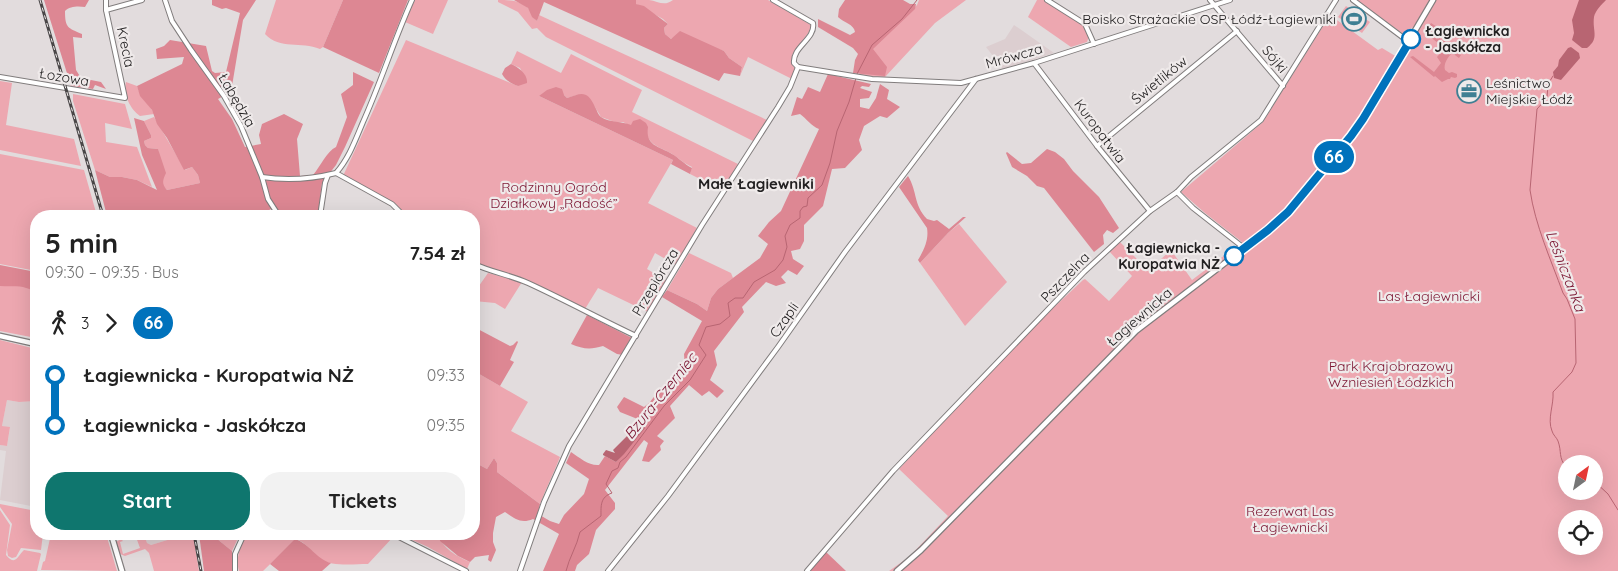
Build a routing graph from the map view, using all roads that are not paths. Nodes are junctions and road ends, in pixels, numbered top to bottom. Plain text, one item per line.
1 (106, 0) edge
2 (142, 0) edge
3 (165, 0) edge
4 (412, 0) edge
5 (773, 0) edge
6 (1047, 0) edge
7 (1210, 0) edge
8 (1230, 0) edge
9 (1336, 0) edge
10 (1353, 0) edge
11 (1434, 0) edge
12 (784, 2) edge
13 (1214, 5) junction
14 (106, 10) junction
15 (1237, 31) junction
16 (1409, 42) junction
17 (1094, 44) junction
18 (1034, 63) junction
19 (798, 67) junction
20 (0, 76) edge
21 (976, 80) junction
22 (961, 83) junction
23 (1283, 86) junction
24 (966, 91) junction
25 (125, 98) joint
26 (1097, 146) junction
27 (336, 173) junction
28 (328, 175) junction
29 (262, 177) junction
30 (1176, 192) junction
31 (275, 210) edge
32 (321, 210) edge
33 (398, 210) edge
34 (1150, 211) junction
35 (1244, 248) junction
36 (480, 267) edge
37 (0, 336) edge
38 (636, 336) junction
39 (30, 343) edge
40 (113, 540) edge
41 (241, 540) edge
42 (406, 540) edge
43 (122, 571) edge
44 (236, 571) edge
45 (466, 571) edge
46 (520, 571) edge
47 (608, 571) edge
48 (807, 571) edge
49 (897, 571) edge

1 - 14 street, Krecia
2 - 14 street
3 - 29 street, Łabędzia
4 - 27 street
5 - 12 street
6 - 17 street
7 - 13 street, Sójki
8 - 13 street, Mrówcza
9 - 23 street, Pszczelna
10 - 16 street
11 - 16 street, Łagiewnicka
12 - 19 street, Przepiórcza
13 - 15 street, Sójki
13 - 17 street, Mrówcza
14 - 25 street, Krecia
15 - 23 street, Sójki
15 - 26 street, Świetlików
16 - 35 street, Łagiewnicka
17 - 18 street, Mrówcza
18 - 21 street, Mrówcza
18 - 26 street, Kuropatwia
19 - 22 street, Mrówcza
19 - 38 street, Przepiórcza
20 - 25 street, Łozowa
21 - 22 street, Mrówcza
21 - 24 street, Czapli
22 - 24 street
23 - 30 street, Pszczelna
24 - 47 street, Czapli
26 - 34 street, Kuropatwia
27 - 28 street
27 - 33 street
28 - 29 street
28 - 32 street
29 - 31 street, Łabędzia
30 - 34 street, Pszczelna
30 - 35 street
34 - 48 street, Pszczelna
35 - 49 street, Łagiewnicka
36 - 38 street
37 - 39 street
38 - 46 street, Przepiórcza
40 - 43 street
41 - 44 street
42 - 45 street

